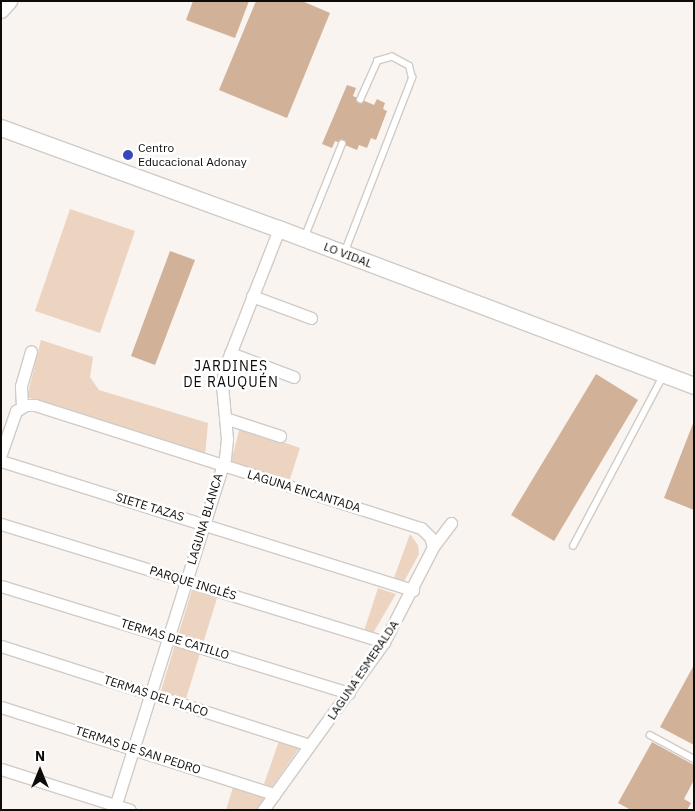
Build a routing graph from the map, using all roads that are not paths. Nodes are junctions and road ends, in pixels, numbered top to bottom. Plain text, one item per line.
1 (9, 1) edge
2 (1, 10) edge
3 (360, 99) dead end
4 (1, 128) edge
5 (342, 144) dead end
6 (279, 229) junction
7 (304, 238) junction
8 (344, 253) junction
9 (252, 296) junction
10 (311, 318) dead end
11 (31, 351) dead end
12 (230, 353) junction
13 (664, 374) junction
14 (294, 377) dead end
15 (694, 386) edge
16 (22, 406) junction
17 (225, 418) junction
18 (280, 436) dead end
19 (1, 454) edge
20 (1, 461) edge
21 (222, 466) junction
22 (451, 523) dead end
23 (1, 524) edge
24 (204, 524) junction
25 (573, 546) dead end
26 (433, 547) junction
27 (186, 581) junction
28 (1, 586) edge
29 (413, 590) junction
30 (168, 637) junction
31 (384, 642) junction
32 (1, 646) edge
33 (349, 693) junction
34 (150, 694) junction
35 (1, 707) edge
36 (650, 735) dead end
37 (310, 745) junction
38 (133, 749) junction
39 (694, 759) edge
40 (1, 769) edge
41 (274, 794) junction
42 (115, 807) edge
43 (130, 810) edge
44 (263, 810) edge

1 - 2 main road
3 - 8 lane
4 - 6 main road, LO VIDAL
5 - 7 lane
6 - 7 main road, LO VIDAL
6 - 9 street, LAGUNA BLANCA
7 - 8 main road, LO VIDAL
8 - 13 main road, LO VIDAL
9 - 10 street
9 - 12 street, LAGUNA BLANCA
11 - 16 street
12 - 14 street
12 - 17 street, LAGUNA BLANCA
13 - 15 main road, LO VIDAL
13 - 25 lane
16 - 19 street
16 - 21 street, LAGUNA ENCANTADA
17 - 18 street
17 - 21 street, LAGUNA BLANCA
20 - 24 street, SIETE TAZAS
21 - 24 street, LAGUNA BLANCA
21 - 26 street, LAGUNA ENCANTADA
22 - 26 street, LAGUNA ESMERALDA
23 - 27 street, PARQUE INGLÉS
24 - 27 street, LAGUNA BLANCA
24 - 29 street, SIETE TAZAS
26 - 29 street, LAGUNA ESMERALDA
27 - 30 street, LAGUNA BLANCA
27 - 31 street, PARQUE INGLÉS
28 - 30 street, TERMAS DE CATILLO
29 - 31 street, LAGUNA ESMERALDA
30 - 33 street, TERMAS DE CATILLO
30 - 34 street, LAGUNA BLANCA
31 - 33 street, LAGUNA ESMERALDA
32 - 34 street, TERMAS DEL FLACO
33 - 37 street, LAGUNA ESMERALDA
34 - 37 street, TERMAS DEL FLACO
34 - 38 street, LAGUNA BLANCA
35 - 38 street, TERMAS DE SAN PEDRO
36 - 39 lane
37 - 41 street, LAGUNA ESMERALDA
38 - 41 street, TERMAS DE SAN PEDRO
38 - 42 street, LAGUNA BLANCA
40 - 42 street
41 - 44 street, LAGUNA ESMERALDA
42 - 43 street

